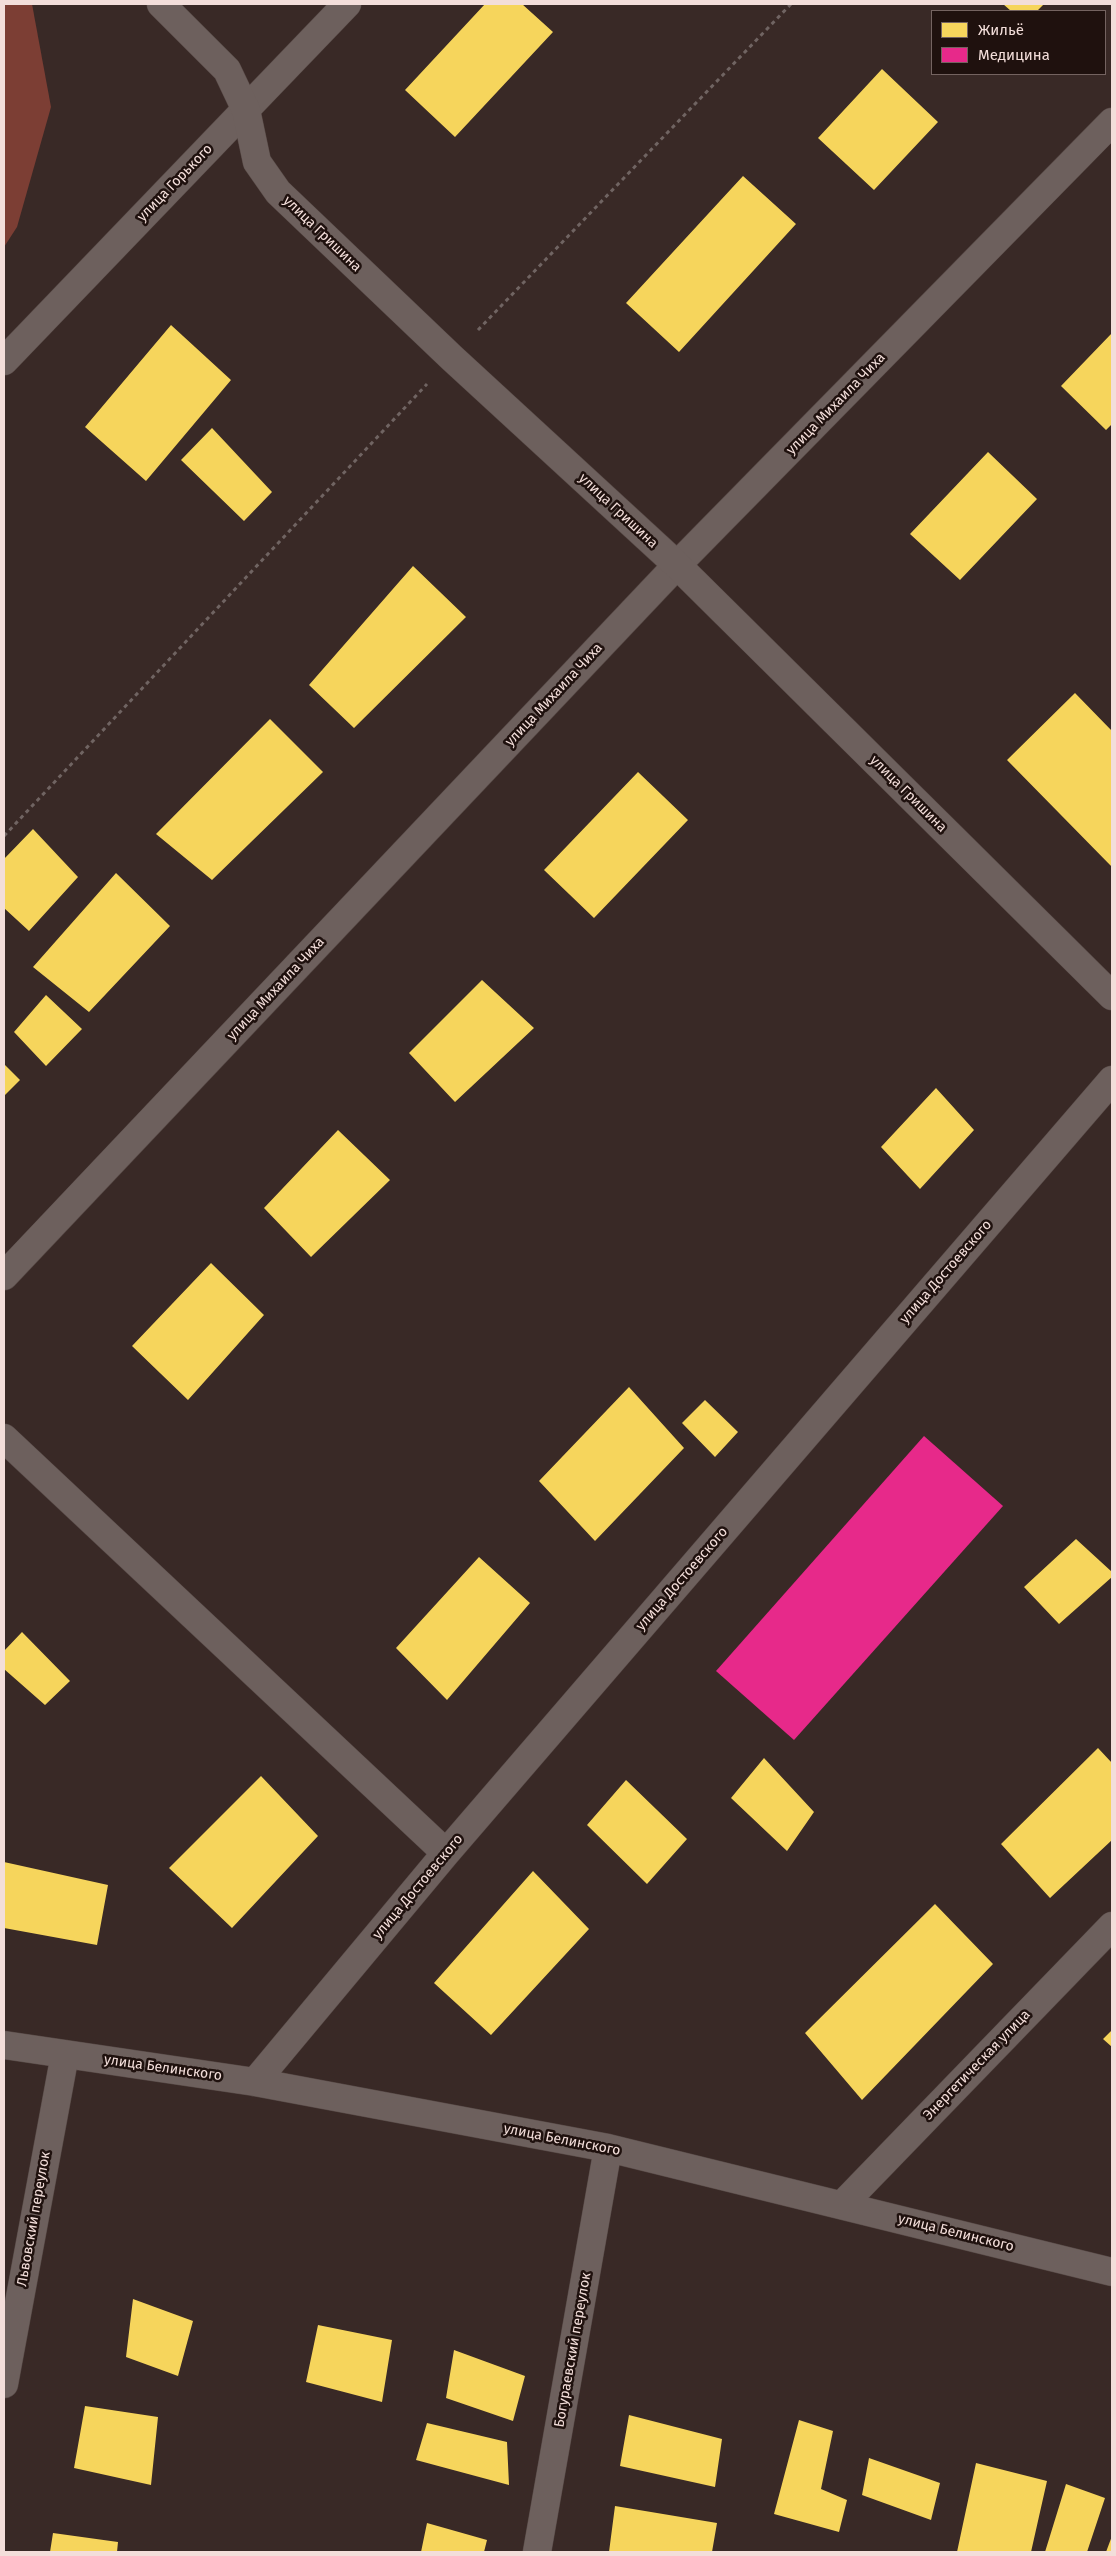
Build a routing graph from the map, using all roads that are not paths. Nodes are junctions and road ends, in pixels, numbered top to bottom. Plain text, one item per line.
1 (161, 4) edge
2 (347, 4) edge
3 (246, 110) junction
4 (1112, 122) edge
5 (4, 361) edge
6 (677, 565) junction
7 (1112, 996) edge
8 (1112, 1080) edge
9 (4, 1276) edge
10 (4, 1438) edge
11 (446, 1853) junction
12 (1112, 1926) edge
13 (4, 2045) edge
14 (64, 2054) junction
15 (255, 2082) junction
16 (608, 2148) junction
17 (842, 2205) junction
18 (1112, 2272) edge
19 (4, 2384) edge
20 (537, 2552) edge

1 - 3 street, улица Гришина
2 - 3 street, улица Горького
3 - 5 street, улица Горького
3 - 6 street, улица Гришина
4 - 6 street, улица Михаила Чиха
6 - 7 street, улица Гришина
6 - 9 street, улица Михаила Чиха
8 - 11 street, улица Достоевского
10 - 11 street
11 - 15 street, улица Достоевского
12 - 17 street, Энергетическая улица
13 - 14 street, улица Белинского
14 - 15 street, улица Белинского
14 - 19 street, Львовский переулок
15 - 16 street, улица Белинского
16 - 17 street, улица Белинского
16 - 20 street, Богураевский переулок
17 - 18 street, улица Белинского

